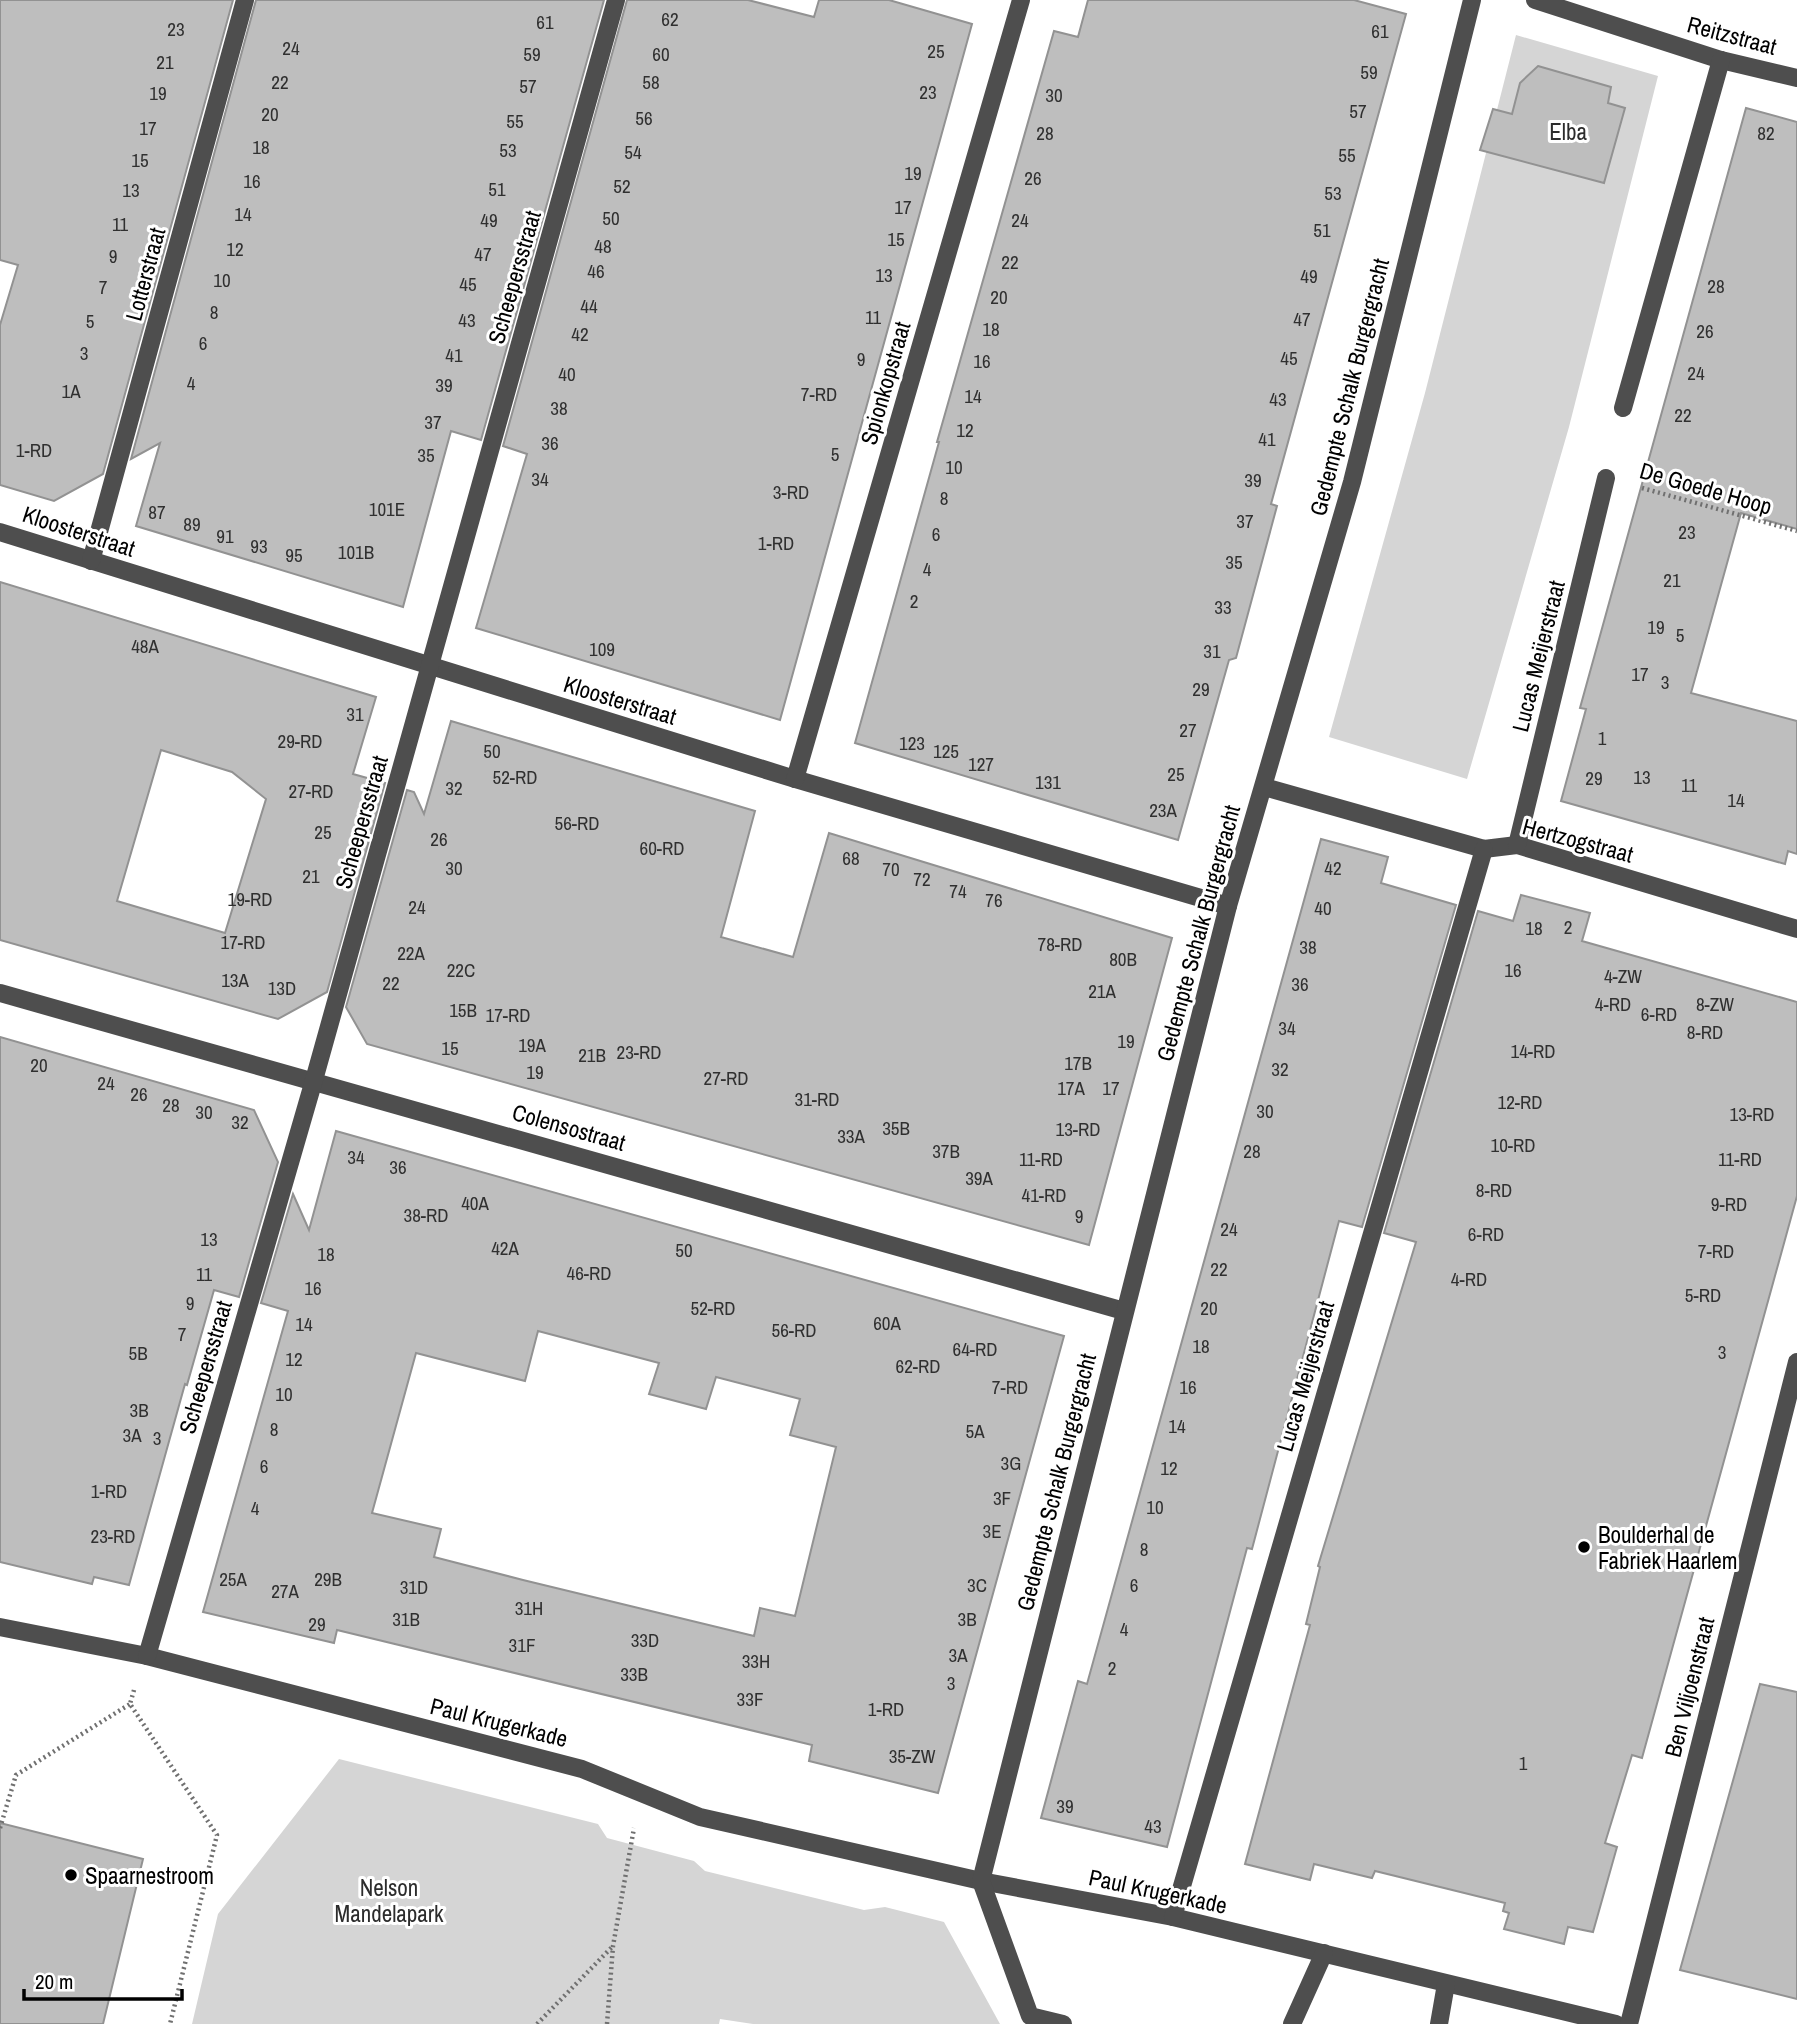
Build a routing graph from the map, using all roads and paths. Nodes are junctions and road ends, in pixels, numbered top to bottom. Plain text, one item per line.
1 (245, 0) edge
2 (616, 0) edge
3 (1021, 0) edge
4 (1472, 0) edge
5 (1535, 0) edge
6 (1721, 60) junction
7 (1797, 78) edge
8 (1623, 408) dead end
9 (1606, 478) joint
10 (1797, 531) edge
11 (0, 532) edge
12 (92, 561) junction
13 (431, 667) junction
14 (795, 779) junction
15 (1264, 787) junction
16 (1517, 845) junction
17 (1485, 849) junction
18 (1228, 906) junction
19 (1797, 929) edge
20 (0, 993) edge
21 (314, 1080) junction
22 (1124, 1311) junction
23 (1797, 1362) edge
24 (0, 1627) edge
25 (147, 1656) junction
26 (130, 1704) junction
27 (634, 1827) dead end
28 (0, 1828) edge
29 (981, 1881) junction
30 (1172, 1917) junction
31 (613, 1945) junction
32 (1324, 1953) junction
33 (1446, 1984) junction
34 (1538, 2015) edge
35 (170, 2024) edge
36 (537, 2024) edge
37 (607, 2024) edge
38 (1062, 2024) edge
39 (1292, 2024) edge
40 (1439, 2024) edge
41 (1616, 2024) edge
42 (1629, 2024) edge

1 - 12 street, Lotterstraat
2 - 13 street, Scheepersstraat
3 - 14 street, Spionkopstraat
4 - 15 street, Gedempte Schalk Burgergracht
5 - 6 street, Reitzstraat
6 - 7 street, Reitzstraat
6 - 8 street
9 - 10 path, De Goede Hoop
9 - 16 street, Lucas Meijerstraat
11 - 12 street, Kloosterstraat
12 - 13 street, Kloosterstraat
13 - 14 street, Kloosterstraat
13 - 21 street, Scheepersstraat
14 - 18 street, Kloosterstraat
15 - 17 street, Hertzogstraat
15 - 18 street, Gedempte Schalk Burgergracht
16 - 17 street, Hertzogstraat
16 - 19 street, Hertzogstraat
17 - 30 street, Lucas Meijerstraat
18 - 22 street, Gedempte Schalk Burgergracht
20 - 21 street, Colensostraat
21 - 22 street, Colensostraat
21 - 25 street, Scheepersstraat
22 - 29 street, Gedempte Schalk Burgergracht
23 - 42 street, Ben Viljoenstraat
24 - 25 street, Paul Krugerkade
25 - 26 path
25 - 29 street, Paul Krugerkade
26 - 28 path
26 - 35 path
27 - 31 path
29 - 30 street, Paul Krugerkade
29 - 38 street
30 - 32 street, Paul Krugerkade
31 - 36 path
31 - 37 path
32 - 33 street, Paul Krugerkade
32 - 39 street
33 - 34 street, Paul Krugerkade
33 - 40 street
34 - 41 street, Paul Krugerkade

